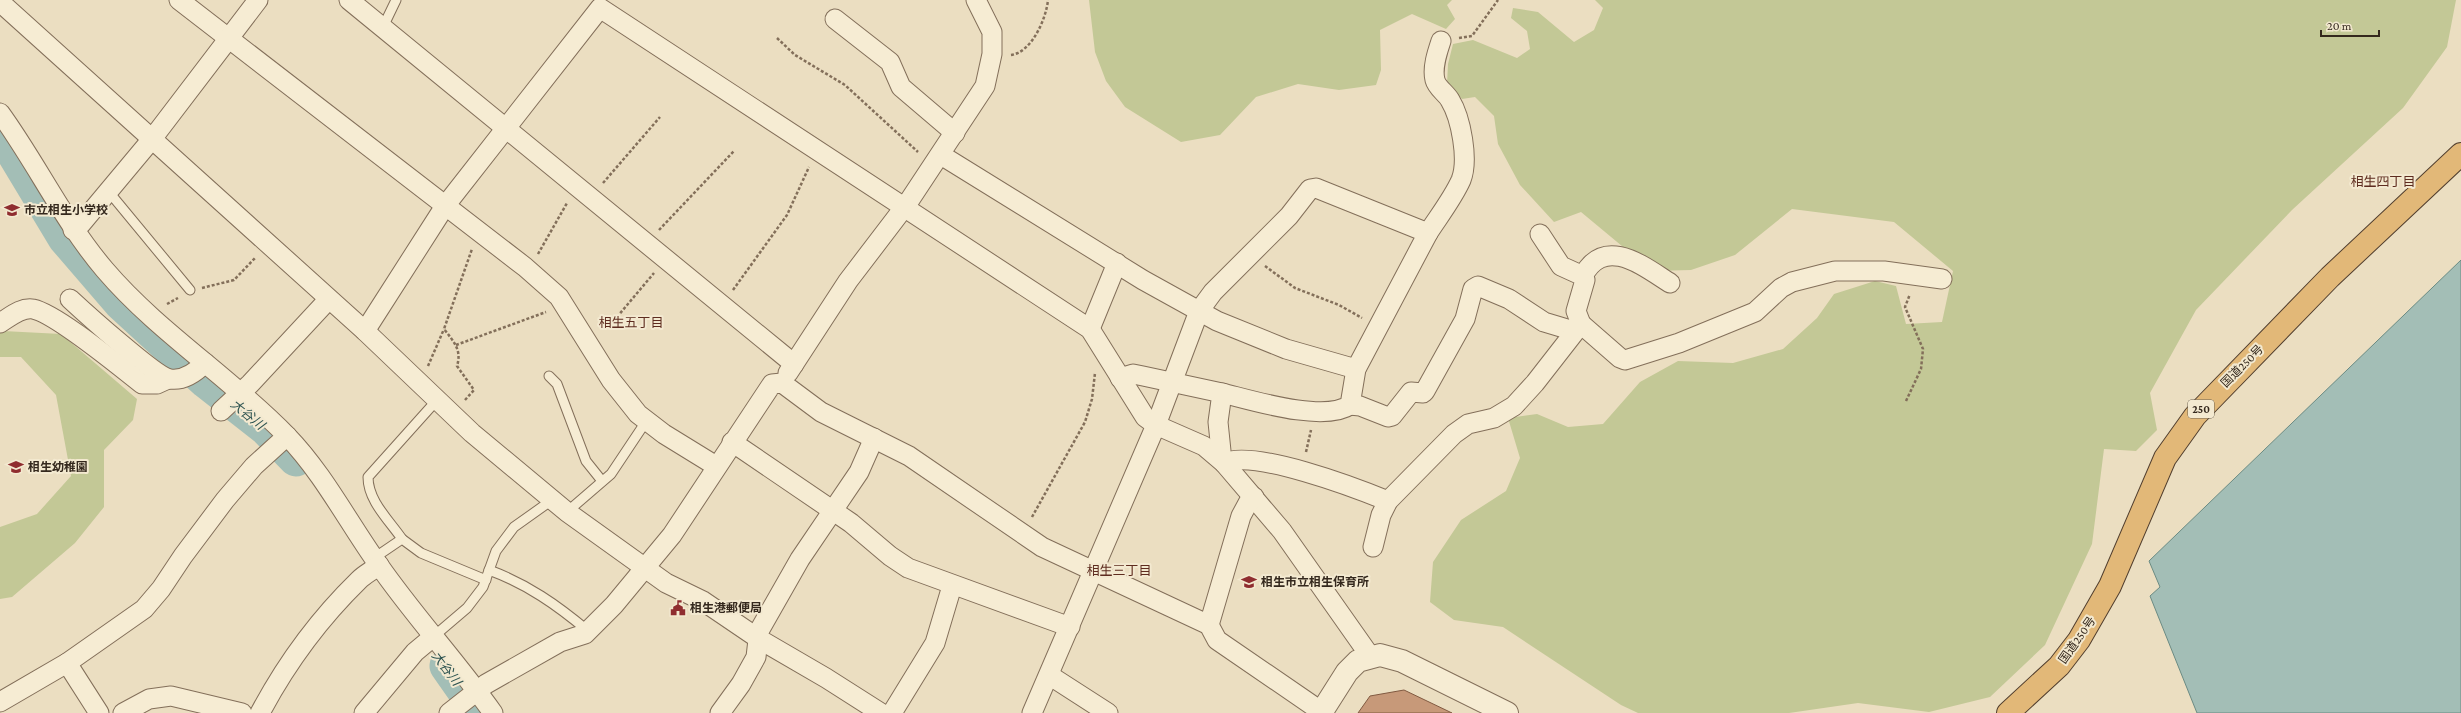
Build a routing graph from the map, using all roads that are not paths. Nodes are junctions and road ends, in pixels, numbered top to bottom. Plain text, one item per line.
1 (179, 0) edge
2 (258, 0) edge
3 (350, 0) edge
4 (396, 0) edge
5 (976, 0) edge
6 (0, 2) edge
7 (594, 4) edge
8 (835, 19) dead end
9 (383, 28) junction
10 (228, 36) junction
11 (1441, 41) road end
12 (0, 113) edge
13 (506, 128) junction
14 (955, 133) junction
15 (152, 139) junction
16 (2461, 154) edge
17 (941, 155) junction
18 (109, 192) junction
19 (445, 206) junction
20 (904, 206) junction
21 (73, 230) junction
22 (1428, 233) junction
23 (1540, 234) dead end
24 (1117, 263) junction
25 (1583, 276) junction
26 (1942, 279) dead end
27 (1670, 283) dead end
28 (190, 290) road end
29 (70, 299) dead end
30 (328, 300) junction
31 (1200, 311) junction
32 (0, 323) edge
33 (1577, 328) junction
34 (1090, 329) junction
35 (365, 331) junction
36 (794, 364) junction
37 (202, 366) junction
38 (1356, 369) junction
39 (549, 376) dead end
40 (1120, 378) junction
41 (175, 379) junction
42 (1172, 382) junction
43 (782, 383) junction
44 (240, 393) junction
45 (1222, 393) junction
46 (437, 400) junction
47 (1350, 405) junction
48 (221, 411) dead end
49 (647, 420) junction
50 (1156, 425) junction
51 (874, 438) junction
52 (281, 441) junction
53 (732, 442) junction
54 (1220, 459) junction
55 (716, 466) junction
56 (602, 481) junction
57 (1254, 497) junction
58 (552, 500) junction
59 (1388, 501) junction
60 (567, 512) junction
61 (834, 512) junction
62 (402, 538) junction
63 (1373, 548) dead end
64 (376, 564) junction
65 (646, 568) junction
66 (489, 570) junction
67 (1093, 571) junction
68 (486, 580) junction
69 (952, 586) junction
70 (1209, 625) junction
71 (1070, 627) junction
72 (588, 632) junction
73 (431, 638) junction
74 (759, 639) junction
75 (1370, 656) junction
76 (67, 663) junction
77 (1049, 675) junction
78 (475, 693) junction
79 (0, 702) edge
80 (453, 710) edge
81 (99, 713) edge
82 (122, 713) edge
83 (242, 713) edge
84 (260, 713) edge
85 (364, 713) edge
86 (493, 713) edge
87 (720, 713) edge
88 (881, 713) edge
89 (892, 713) edge
90 (1032, 713) edge
91 (1108, 713) edge
92 (1322, 713) edge
93 (1507, 713) edge
94 (2008, 713) edge

1 - 10 street
2 - 10 street
3 - 9 street
4 - 9 lane
5 - 14 street
6 - 15 street
7 - 13 street
7 - 20 street
8 - 14 street
9 - 13 street
10 - 15 street
10 - 19 street
11 - 22 street
12 - 21 street
13 - 19 street
13 - 36 street
14 - 17 street
15 - 18 street
15 - 30 street
16 - 94 highway, 国道250号 / 250
17 - 20 street
17 - 24 street
18 - 21 street
18 - 28 lane
19 - 35 street
19 - 49 street
20 - 34 street
20 - 36 street
21 - 37 street
22 - 31 street
22 - 38 street
23 - 25 street
24 - 31 street
24 - 34 street
25 - 27 street
25 - 33 street
26 - 33 street
29 - 41 street
30 - 35 street
30 - 44 street
31 - 38 street
31 - 42 street
32 - 41 street
33 - 47 street
33 - 59 street
34 - 40 street
35 - 46 street
36 - 43 street
37 - 41 street
37 - 44 street
38 - 47 street
39 - 56 lane
40 - 42 street
40 - 50 street
42 - 45 street
42 - 50 street
43 - 51 street
43 - 53 street
44 - 48 street
44 - 52 street
45 - 47 street
45 - 54 street
46 - 58 street
46 - 62 lane
49 - 55 street
49 - 56 lane
50 - 54 street
50 - 67 street
51 - 61 street
51 - 67 street
52 - 64 street
52 - 76 street
53 - 55 street
53 - 61 street
54 - 57 street
54 - 59 street
55 - 65 street
56 - 60 lane
57 - 70 street
57 - 75 street
58 - 60 street
58 - 66 lane
59 - 63 street
60 - 65 street
61 - 69 street
61 - 74 street
62 - 64 lane
62 - 68 lane
64 - 73 street
64 - 84 street
65 - 72 street
65 - 74 street
66 - 68 lane
66 - 72 lane
67 - 70 street
67 - 71 street
68 - 73 lane
69 - 71 street
69 - 89 street
70 - 92 street
71 - 77 street
72 - 78 street
73 - 78 street
73 - 85 street
74 - 87 street
74 - 88 street
75 - 92 street
75 - 93 street
76 - 79 street
76 - 81 street
77 - 90 street
77 - 91 street
78 - 80 street
78 - 86 street
82 - 83 street

